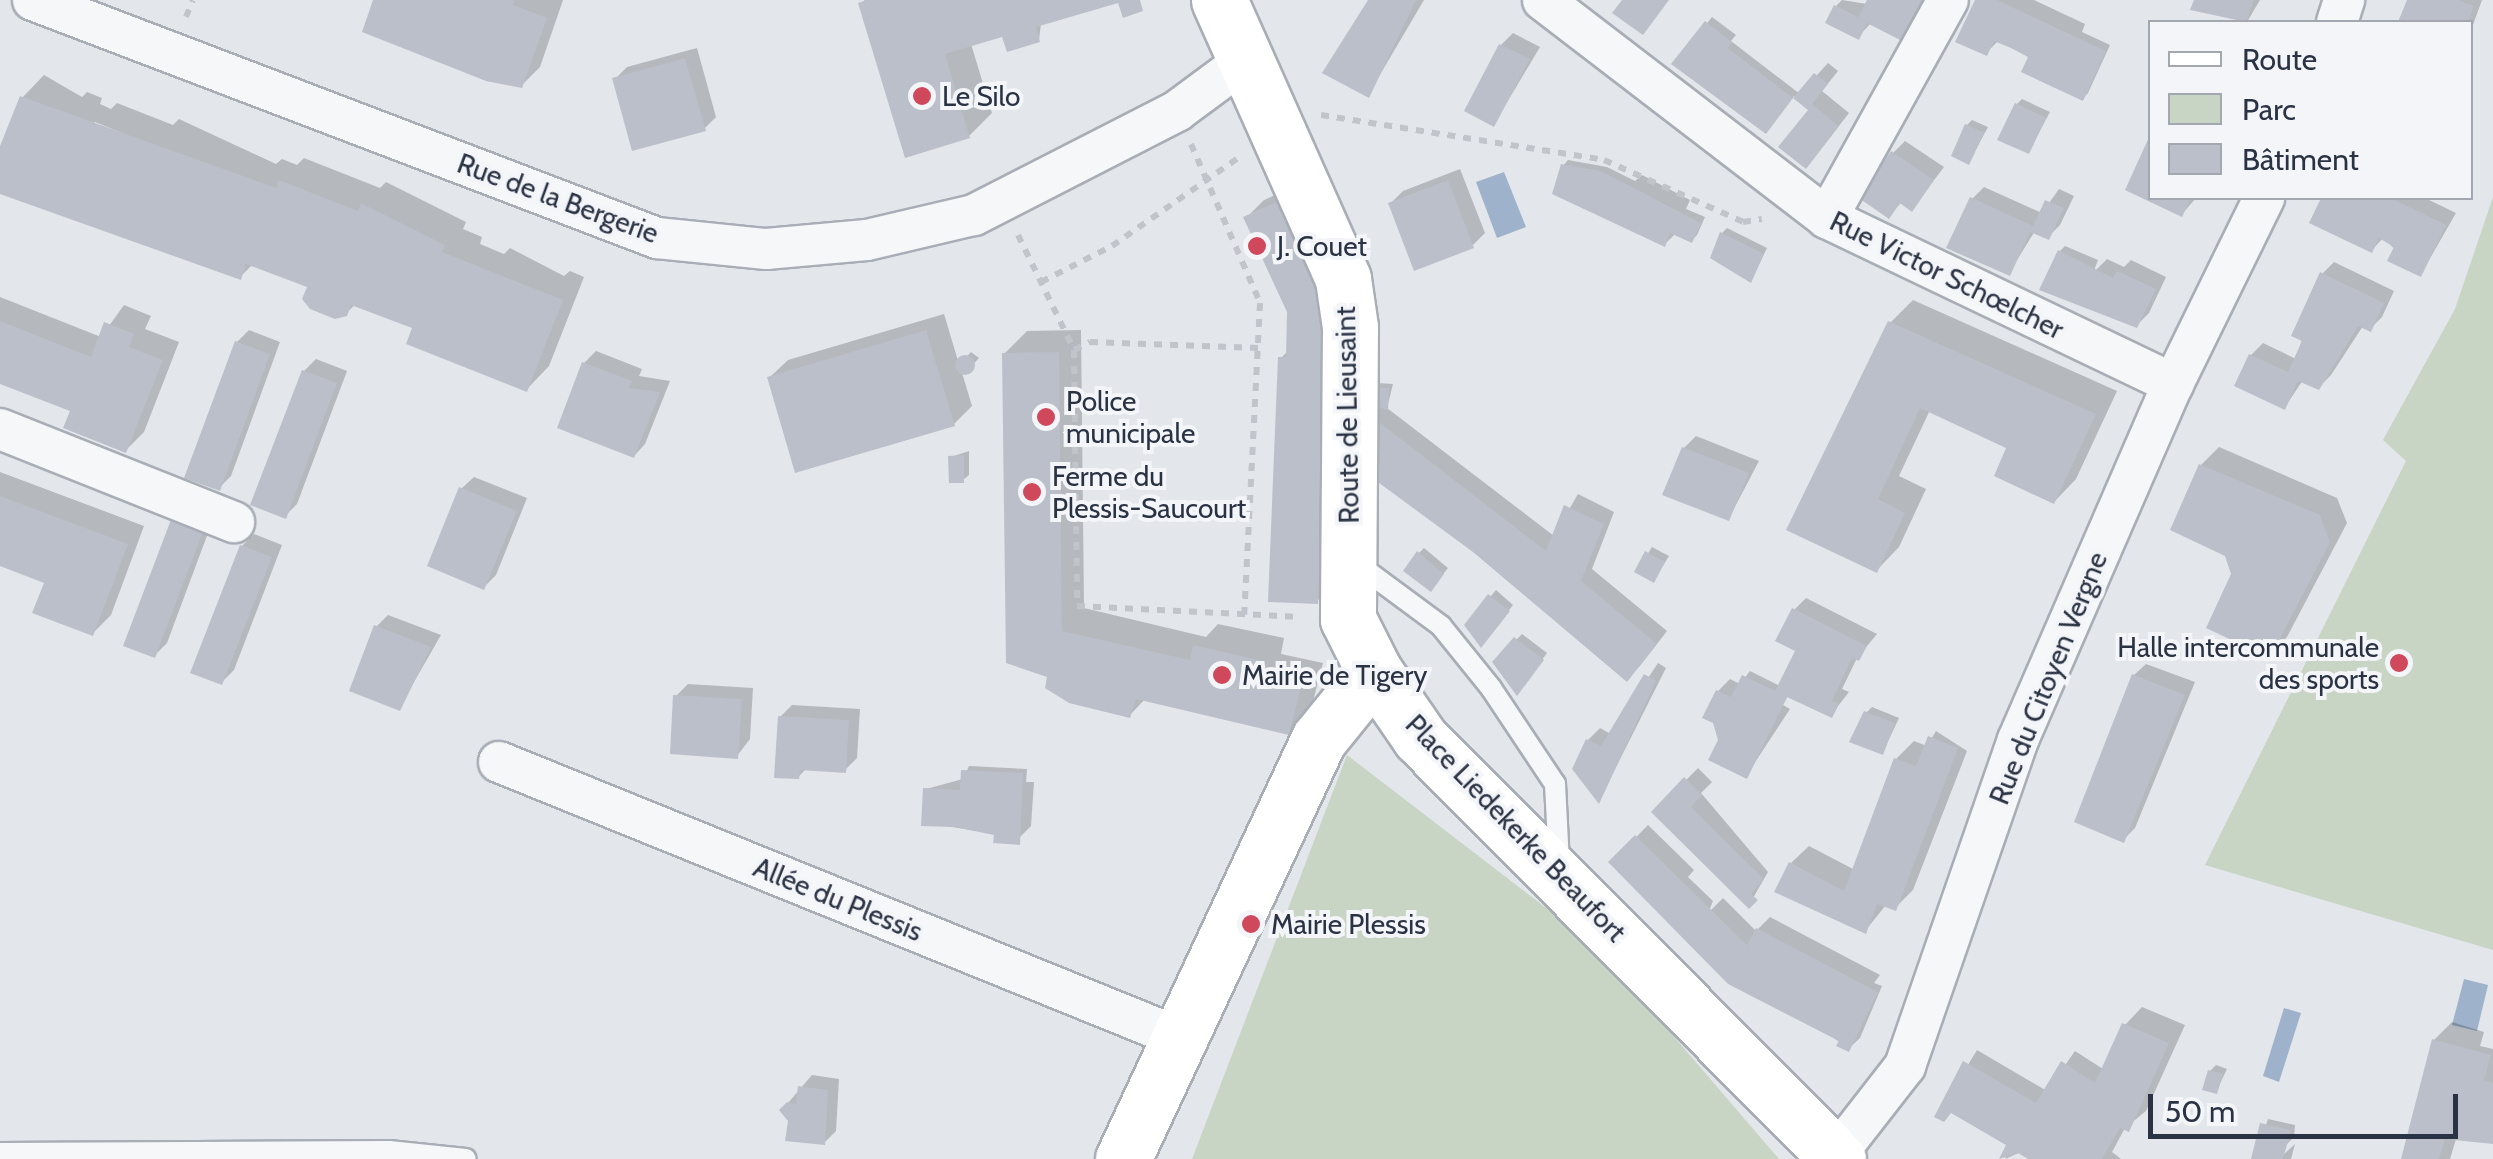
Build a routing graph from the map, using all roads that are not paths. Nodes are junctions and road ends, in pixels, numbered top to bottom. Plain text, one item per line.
1 (33, 0) edge
2 (1948, 0) edge
3 (1223, 2) edge
4 (1566, 7) edge
5 (1246, 60) junction
6 (2263, 200) edge
7 (1828, 218) junction
8 (2172, 384) junction
9 (0, 429) edge
10 (234, 522) dead end
11 (1348, 558) junction
12 (1374, 672) junction
13 (499, 762) dead end
14 (1560, 876) junction
15 (1178, 1037) junction
16 (0, 1153) edge
17 (1837, 1157) edge
18 (466, 1159) edge
19 (1123, 1159) edge

1 - 5 street, Rue de la Bergerie
2 - 7 street
3 - 5 street, Route de Lieusaint
4 - 7 street, Rue Victor Schœlcher
5 - 11 street, Route de Lieusaint
6 - 8 street, Rue du Citoyen Vergne
7 - 8 street, Rue Victor Schœlcher
8 - 17 street, Rue du Citoyen Vergne
9 - 10 street
11 - 12 street, Route de Lieusaint
11 - 14 lane
12 - 14 street, Place Liedekerke Beaufort
12 - 15 street
13 - 15 street, Allée du Plessis
14 - 17 street, Place Liedekerke Beaufort
15 - 19 street
16 - 18 lane

